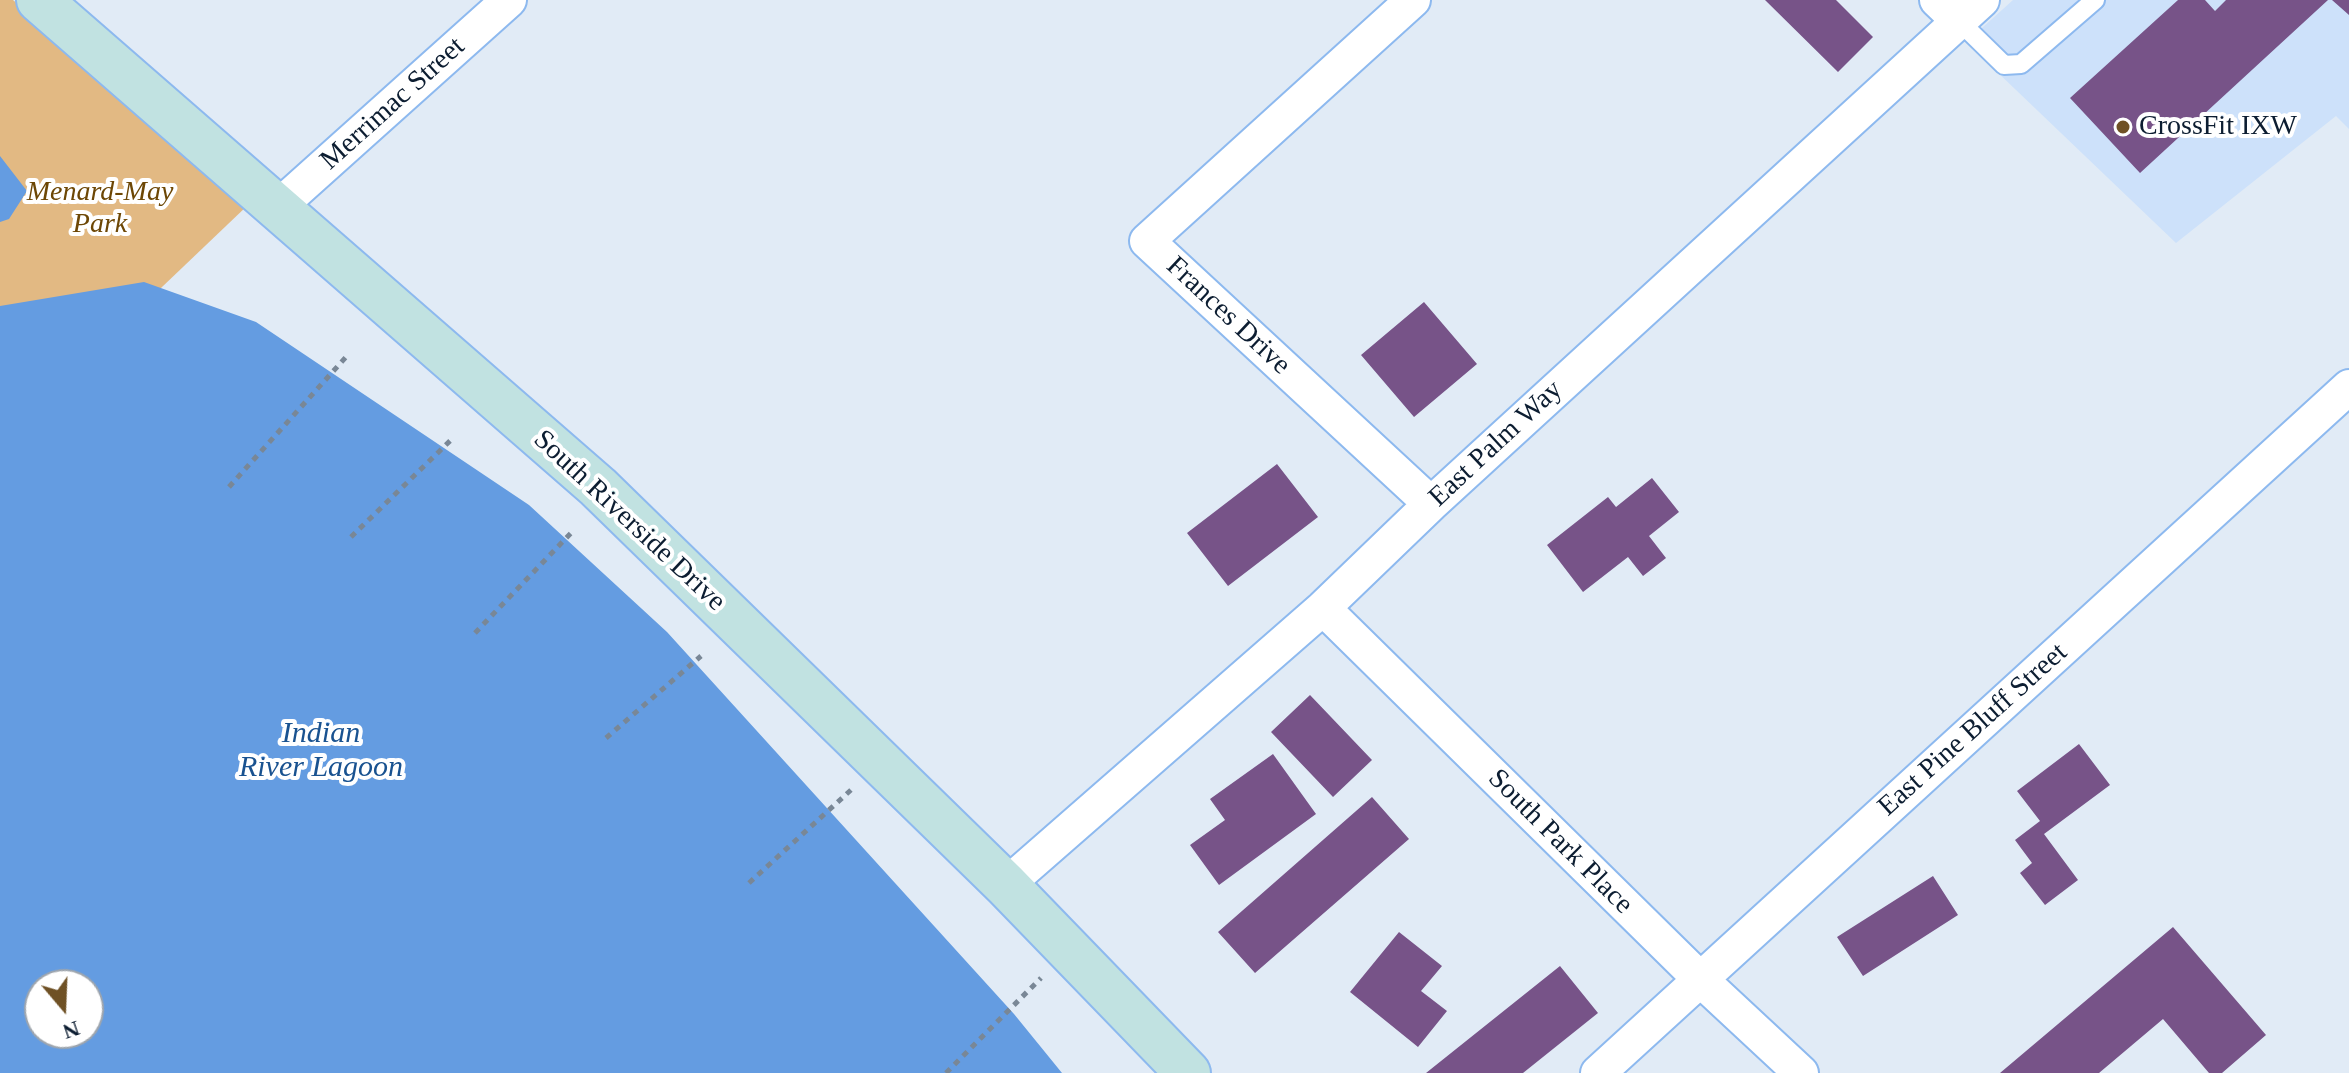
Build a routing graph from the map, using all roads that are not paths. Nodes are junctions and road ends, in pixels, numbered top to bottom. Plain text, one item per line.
1 (39, 0) edge
2 (509, 0) edge
3 (1413, 0) edge
4 (2095, 0) edge
5 (1959, 7) edge
6 (277, 208) junction
7 (2349, 387) edge
8 (1431, 504) junction
9 (1323, 608) junction
10 (1006, 885) junction
11 (1700, 979) junction
12 (1188, 1073) edge
13 (1598, 1073) edge
14 (1801, 1073) edge

1 - 6 street, South Riverside Drive
2 - 6 street, Merrimac Street
3 - 8 street, Frances Drive
4 - 5 lane
5 - 8 street, East Palm Way
6 - 10 street, South Riverside Drive
7 - 11 street, East Pine Bluff Street
8 - 9 street, East Palm Way
9 - 10 street, East Palm Way
9 - 11 street, South Park Place
10 - 12 street, South Riverside Drive
11 - 13 street, East Pine Bluff Street
11 - 14 street, South Park Place

